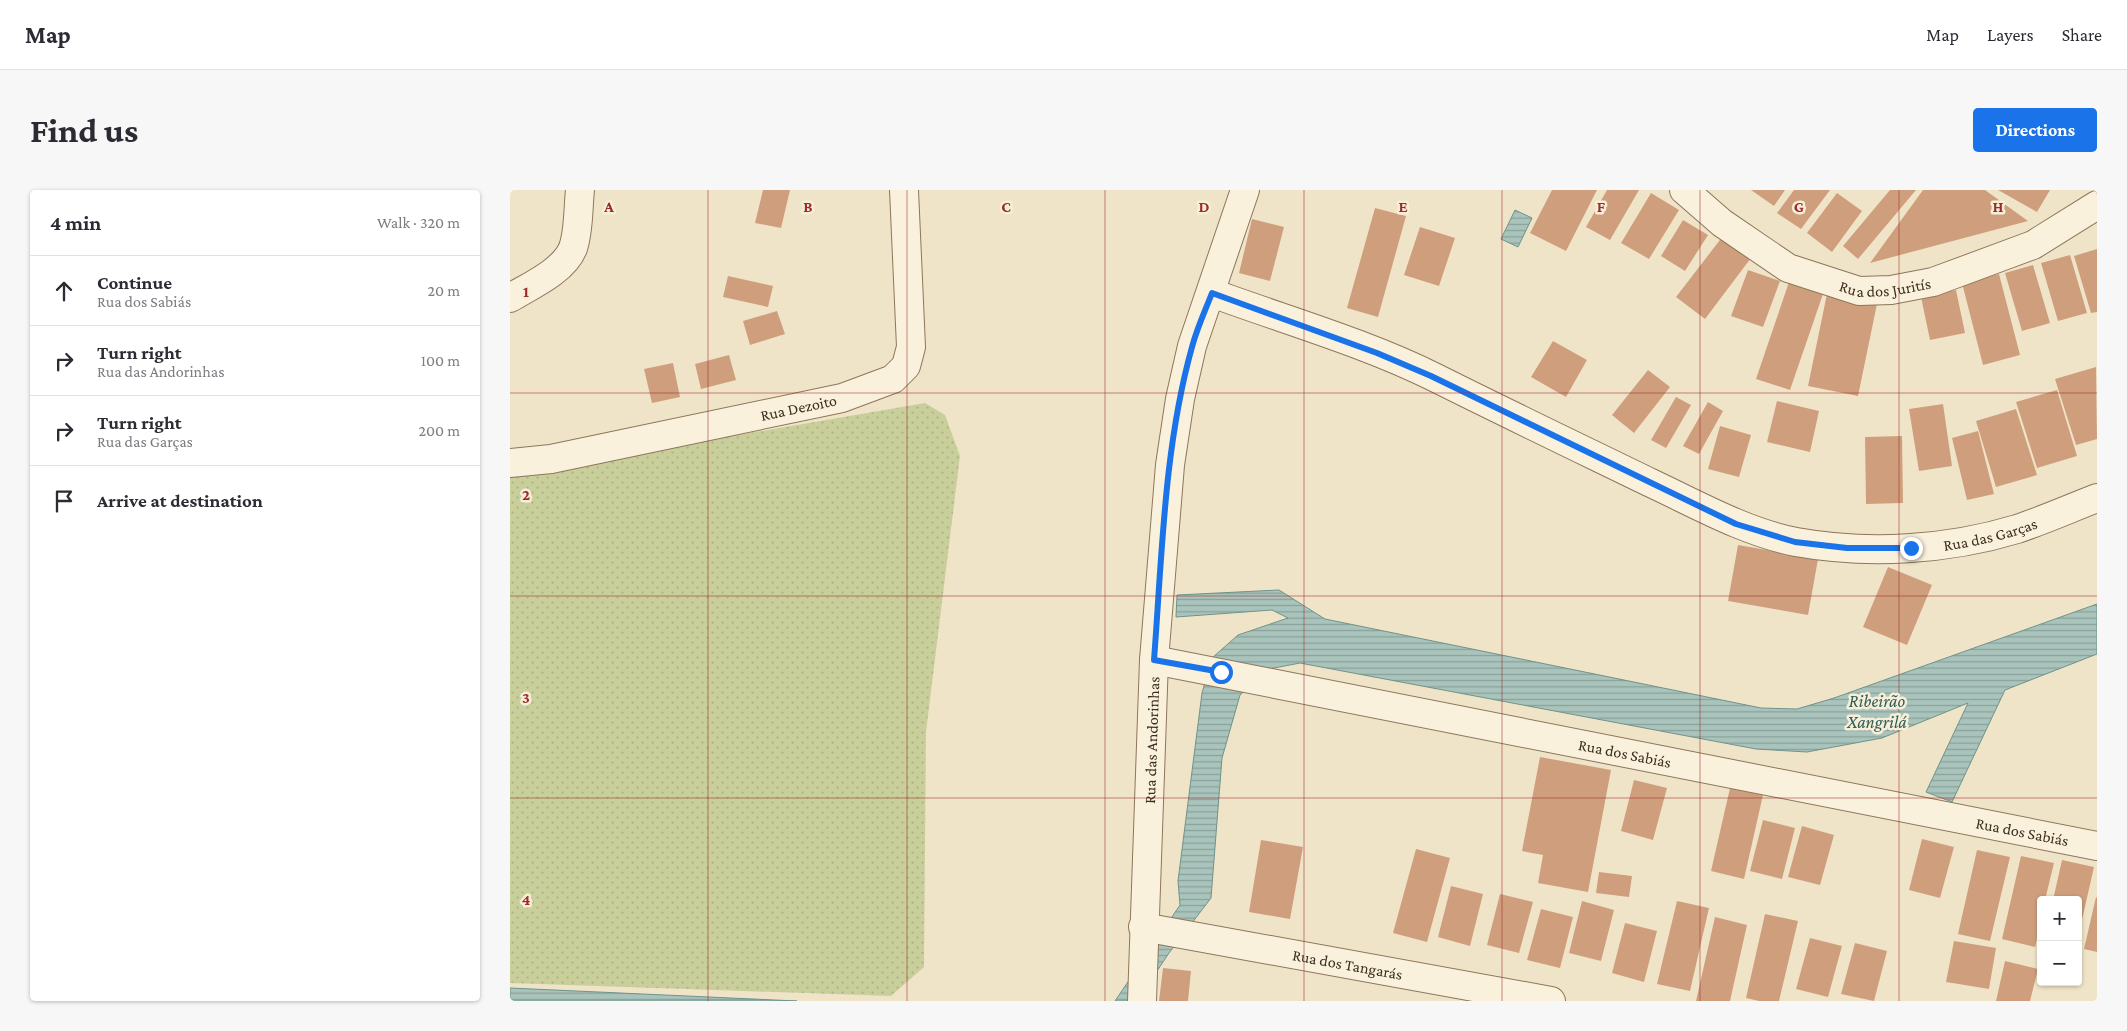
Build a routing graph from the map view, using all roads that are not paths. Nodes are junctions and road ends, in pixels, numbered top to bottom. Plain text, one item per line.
1 (580, 190) edge
2 (904, 190) edge
3 (1245, 190) edge
4 (1684, 190) edge
5 (2097, 205) edge
6 (1212, 293) junction
7 (510, 298) edge
8 (510, 463) edge
9 (2097, 498) edge
10 (1154, 660) junction
11 (2097, 846) edge
12 (1143, 927) junction
13 (1142, 1001) edge
14 (1550, 1001) edge

1 - 7 street
2 - 8 street, Rua Dezoito
3 - 6 street, Rua das Andorinhas
4 - 5 street, Rua dos Juritís
6 - 9 street, Rua das Garças
6 - 10 street, Rua das Andorinhas
10 - 11 street, Rua dos Sabiás
10 - 12 street, Rua das Andorinhas
12 - 13 street, Rua das Andorinhas
12 - 14 street, Rua dos Tangarás

